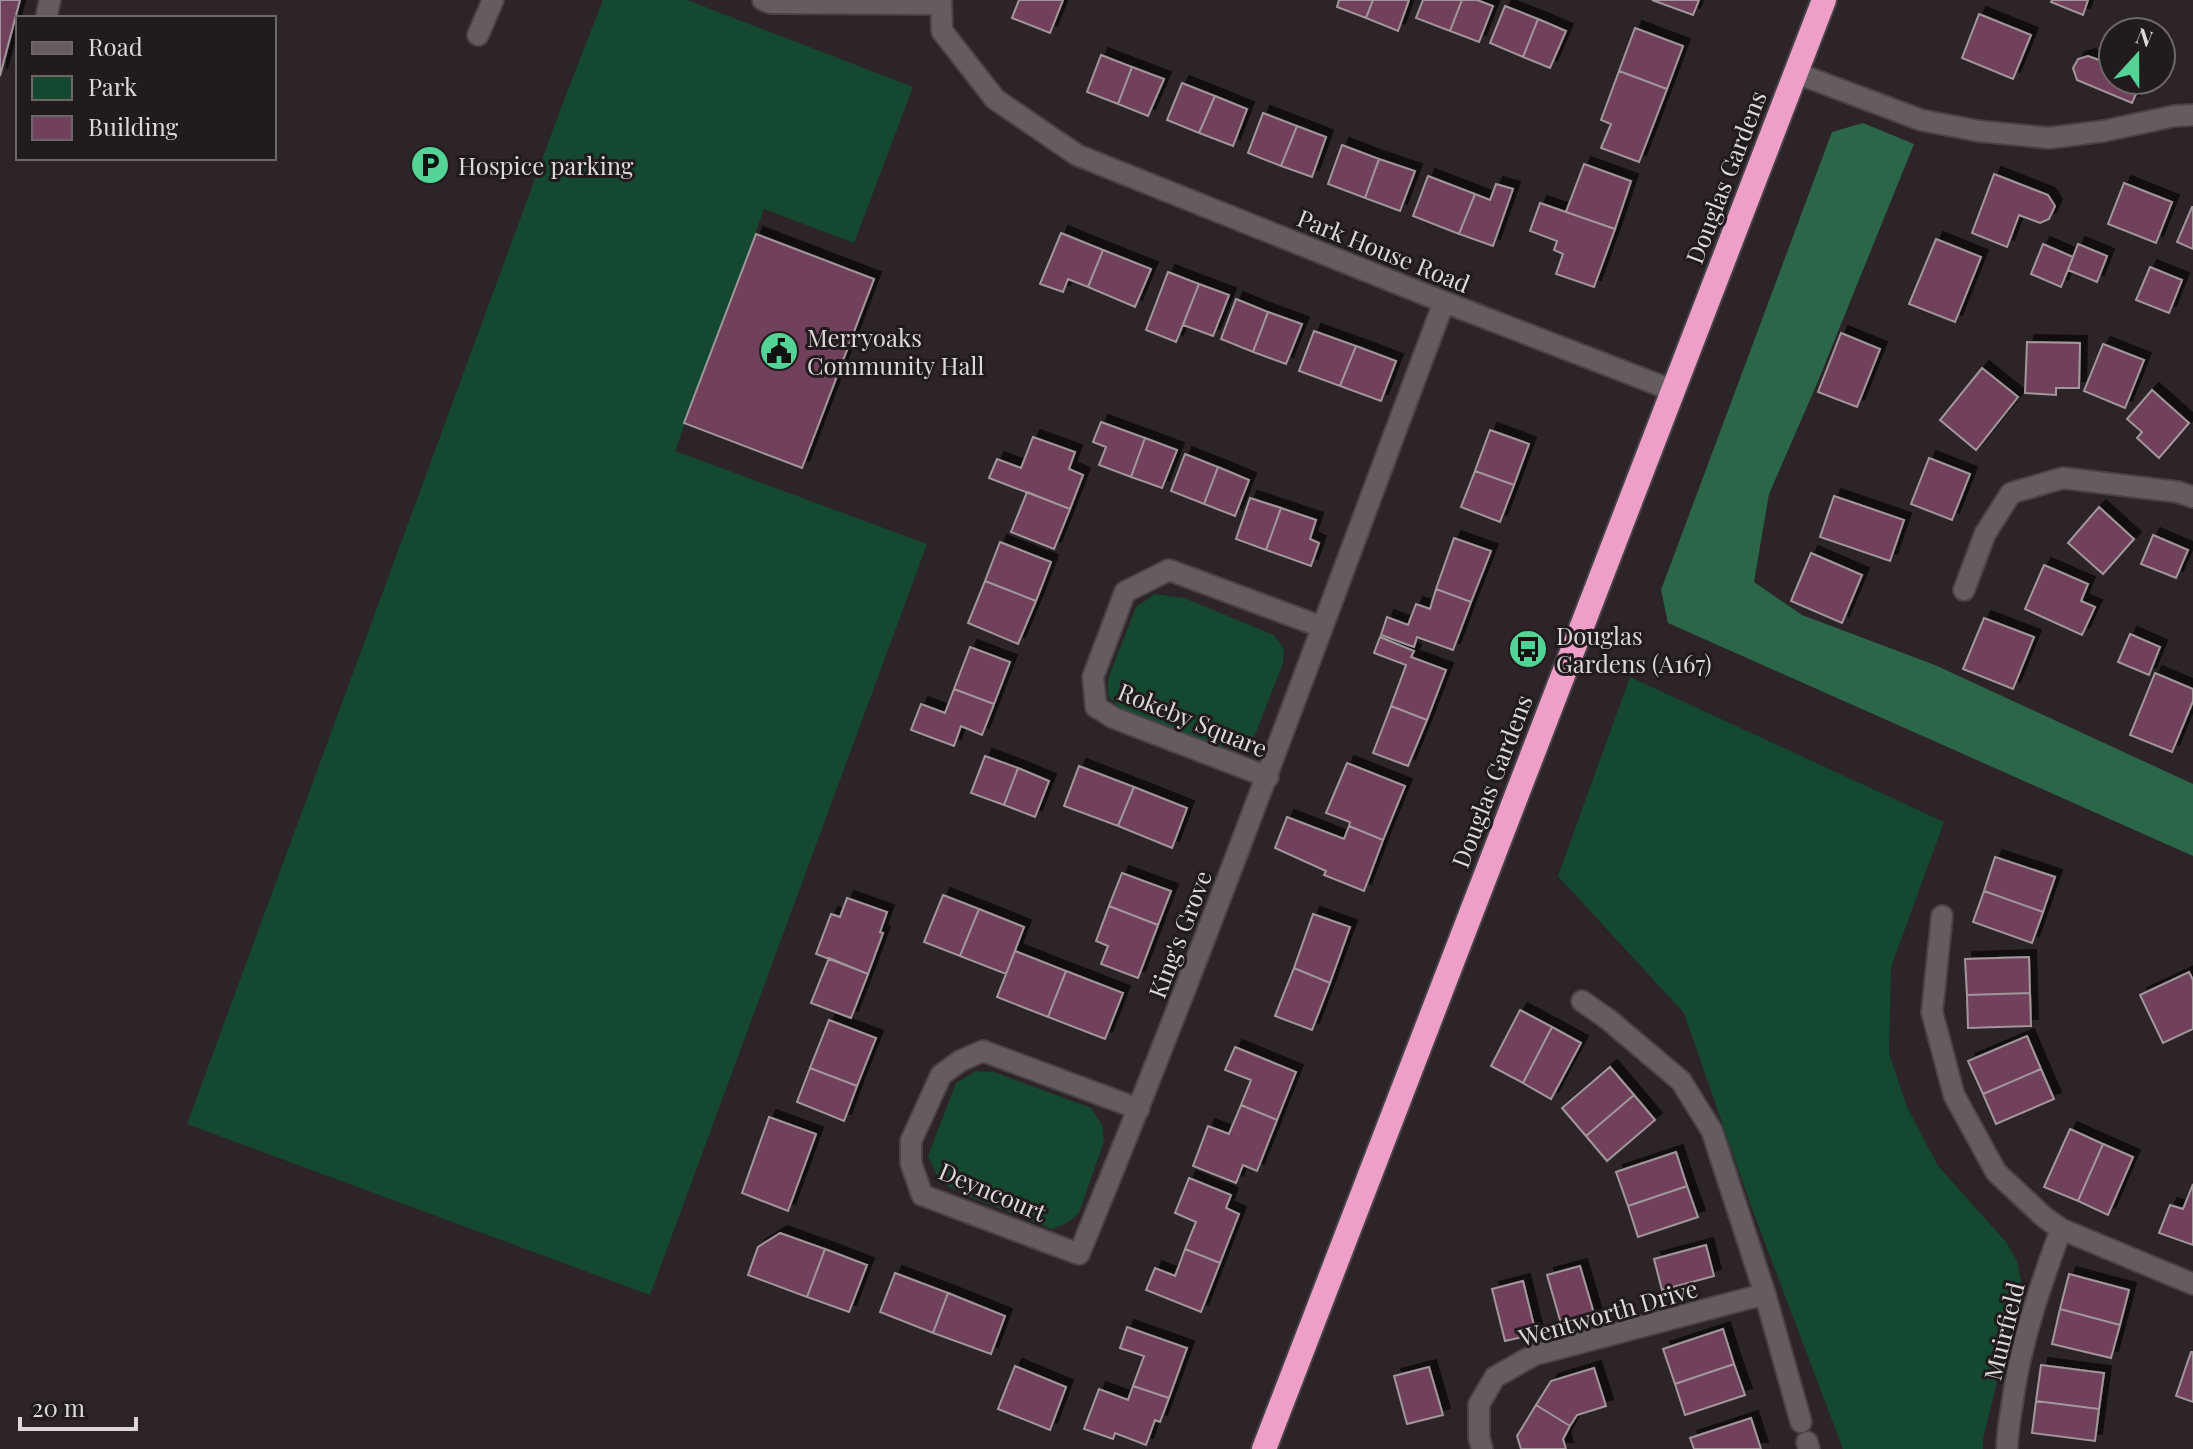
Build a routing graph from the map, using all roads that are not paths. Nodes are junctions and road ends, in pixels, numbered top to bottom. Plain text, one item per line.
1 (493, 0) edge
2 (763, 0) edge
3 (1824, 0) edge
4 (941, 2) edge
5 (478, 35) dead end
6 (1796, 73) junction
7 (2193, 115) edge
8 (1444, 302) junction
9 (1672, 390) junction
10 (2193, 497) edge
11 (1964, 590) dead end
12 (1322, 627) junction
13 (1268, 777) junction
14 (1942, 916) dead end
15 (1582, 1001) dead end
16 (1139, 1109) junction
17 (2061, 1229) junction
18 (2193, 1284) edge
19 (1765, 1294) junction
20 (1806, 1438) edge
21 (1264, 1449) edge
22 (1482, 1449) edge
23 (2007, 1449) edge

1 - 5 street
2 - 4 street
3 - 6 highway, Douglas Gardens
4 - 8 street, Park House Road
6 - 7 street
6 - 9 highway, Douglas Gardens
8 - 9 street, Park House Road
8 - 12 street, King's Grove
9 - 21 highway, Douglas Gardens
10 - 11 street
12 - 13 street, King's Grove
12 - 13 street, Rokeby Square
13 - 16 street, King's Grove
14 - 17 street
15 - 19 street
16 - 16 street, Deyncourt
17 - 18 street
17 - 23 street, Muirfield
19 - 20 street
19 - 22 street, Wentworth Drive

